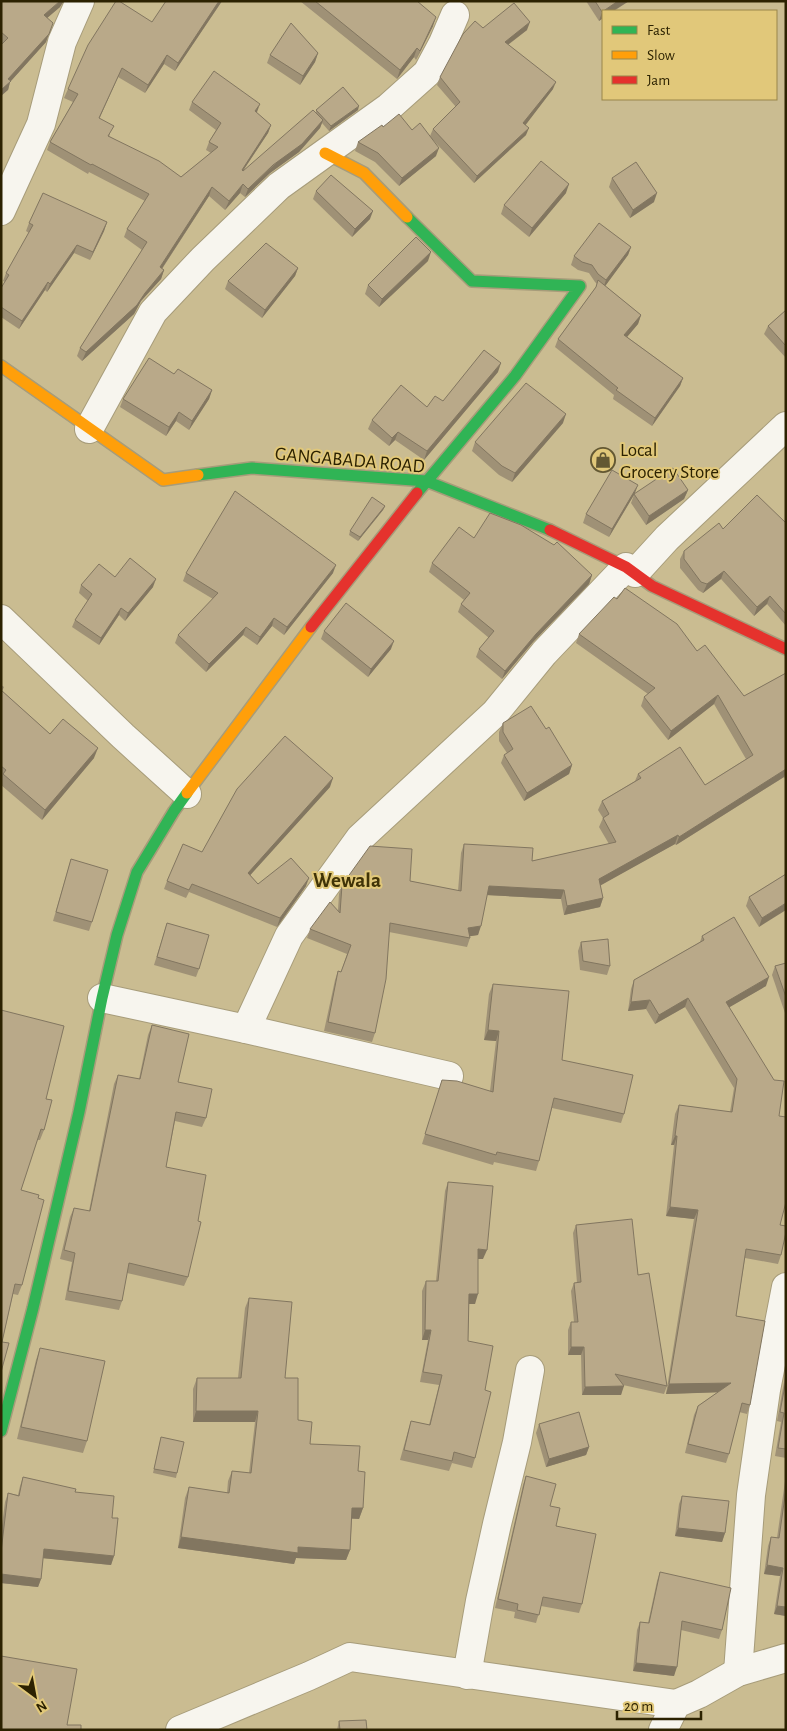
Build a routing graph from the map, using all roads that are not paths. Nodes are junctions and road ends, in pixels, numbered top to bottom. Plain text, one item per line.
1 (80, 1) edge
2 (455, 15) dead end
3 (324, 153) junction
4 (1, 211) edge
5 (1, 366) edge
6 (786, 426) edge
7 (89, 429) junction
8 (426, 481) junction
9 (630, 570) junction
10 (1, 619) edge
11 (786, 649) edge
12 (187, 794) junction
13 (102, 998) junction
14 (246, 1029) junction
15 (449, 1076) dead end
16 (786, 1286) edge
17 (530, 1370) dead end
18 (1, 1431) edge
19 (786, 1658) edge
20 (738, 1672) junction
21 (467, 1675) junction
22 (676, 1704) junction
23 (180, 1730) edge
24 (664, 1730) edge

1 - 4 street
2 - 3 street
3 - 7 street
3 - 8 street
5 - 7 street, GANGABADA ROAD
6 - 9 street
7 - 8 street, GANGABADA ROAD
8 - 9 street, GANGABADA ROAD
8 - 12 street
9 - 11 street, GANGABADA ROAD
9 - 14 street
10 - 12 street
12 - 13 street
13 - 14 street
13 - 18 street
14 - 15 street
16 - 20 street
17 - 21 street
19 - 20 street
20 - 22 street
21 - 22 street
21 - 23 street
22 - 24 street

